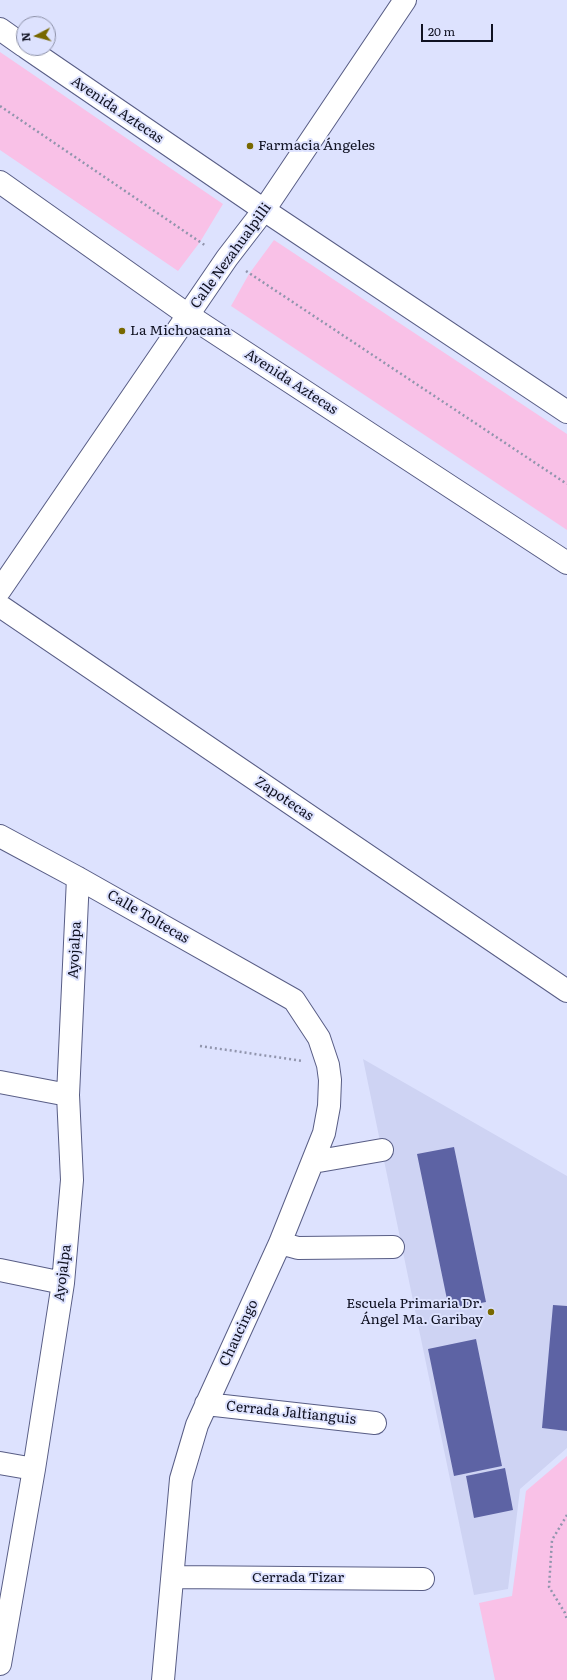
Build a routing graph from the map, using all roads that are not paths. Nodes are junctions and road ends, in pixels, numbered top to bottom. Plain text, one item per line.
1 (405, 0) edge
2 (0, 30) edge
3 (16, 41) edge
4 (39, 56) edge
5 (0, 182) edge
6 (264, 210) junction
7 (188, 315) junction
8 (567, 412) edge
9 (567, 563) edge
10 (0, 590) edge
11 (0, 606) edge
12 (0, 836) edge
13 (78, 878) junction
14 (567, 991) edge
15 (294, 1000) joint
16 (0, 1082) edge
17 (68, 1095) junction
18 (382, 1150) dead end
19 (313, 1162) junction
20 (280, 1243) junction
21 (393, 1247) dead end
22 (0, 1270) edge
23 (63, 1283) junction
24 (206, 1404) junction
25 (375, 1423) dead end
26 (0, 1463) edge
27 (34, 1469) junction
28 (172, 1578) junction
29 (423, 1580) dead end
30 (0, 1664) edge
31 (163, 1680) edge

1 - 6 street, Calle Nezahualpilli
2 - 3 street
4 - 6 street, Avenida Aztecas
5 - 7 street, Avenida Aztecas
6 - 7 street, Calle Nezahualpilli
6 - 8 street, Avenida Aztecas
7 - 9 street, Avenida Aztecas
7 - 10 street, Calle Nezahualpilli
11 - 14 street, Zapotecas
12 - 13 street, Calle Toltecas
13 - 15 street, Calle Toltecas
13 - 17 street, Ayojalpa
15 - 19 street, Chaucingo
16 - 17 street
17 - 23 street, Ayojalpa
18 - 19 street
19 - 20 street, Chaucingo
20 - 21 street
20 - 24 street, Chaucingo
22 - 23 street
23 - 27 street, Ayojalpa
24 - 25 street, Cerrada Jaltianguis
24 - 28 street, Chaucingo
26 - 27 street
27 - 30 street, Ayojalpa
28 - 29 street, Cerrada Tizar
28 - 31 street, Chaucingo

